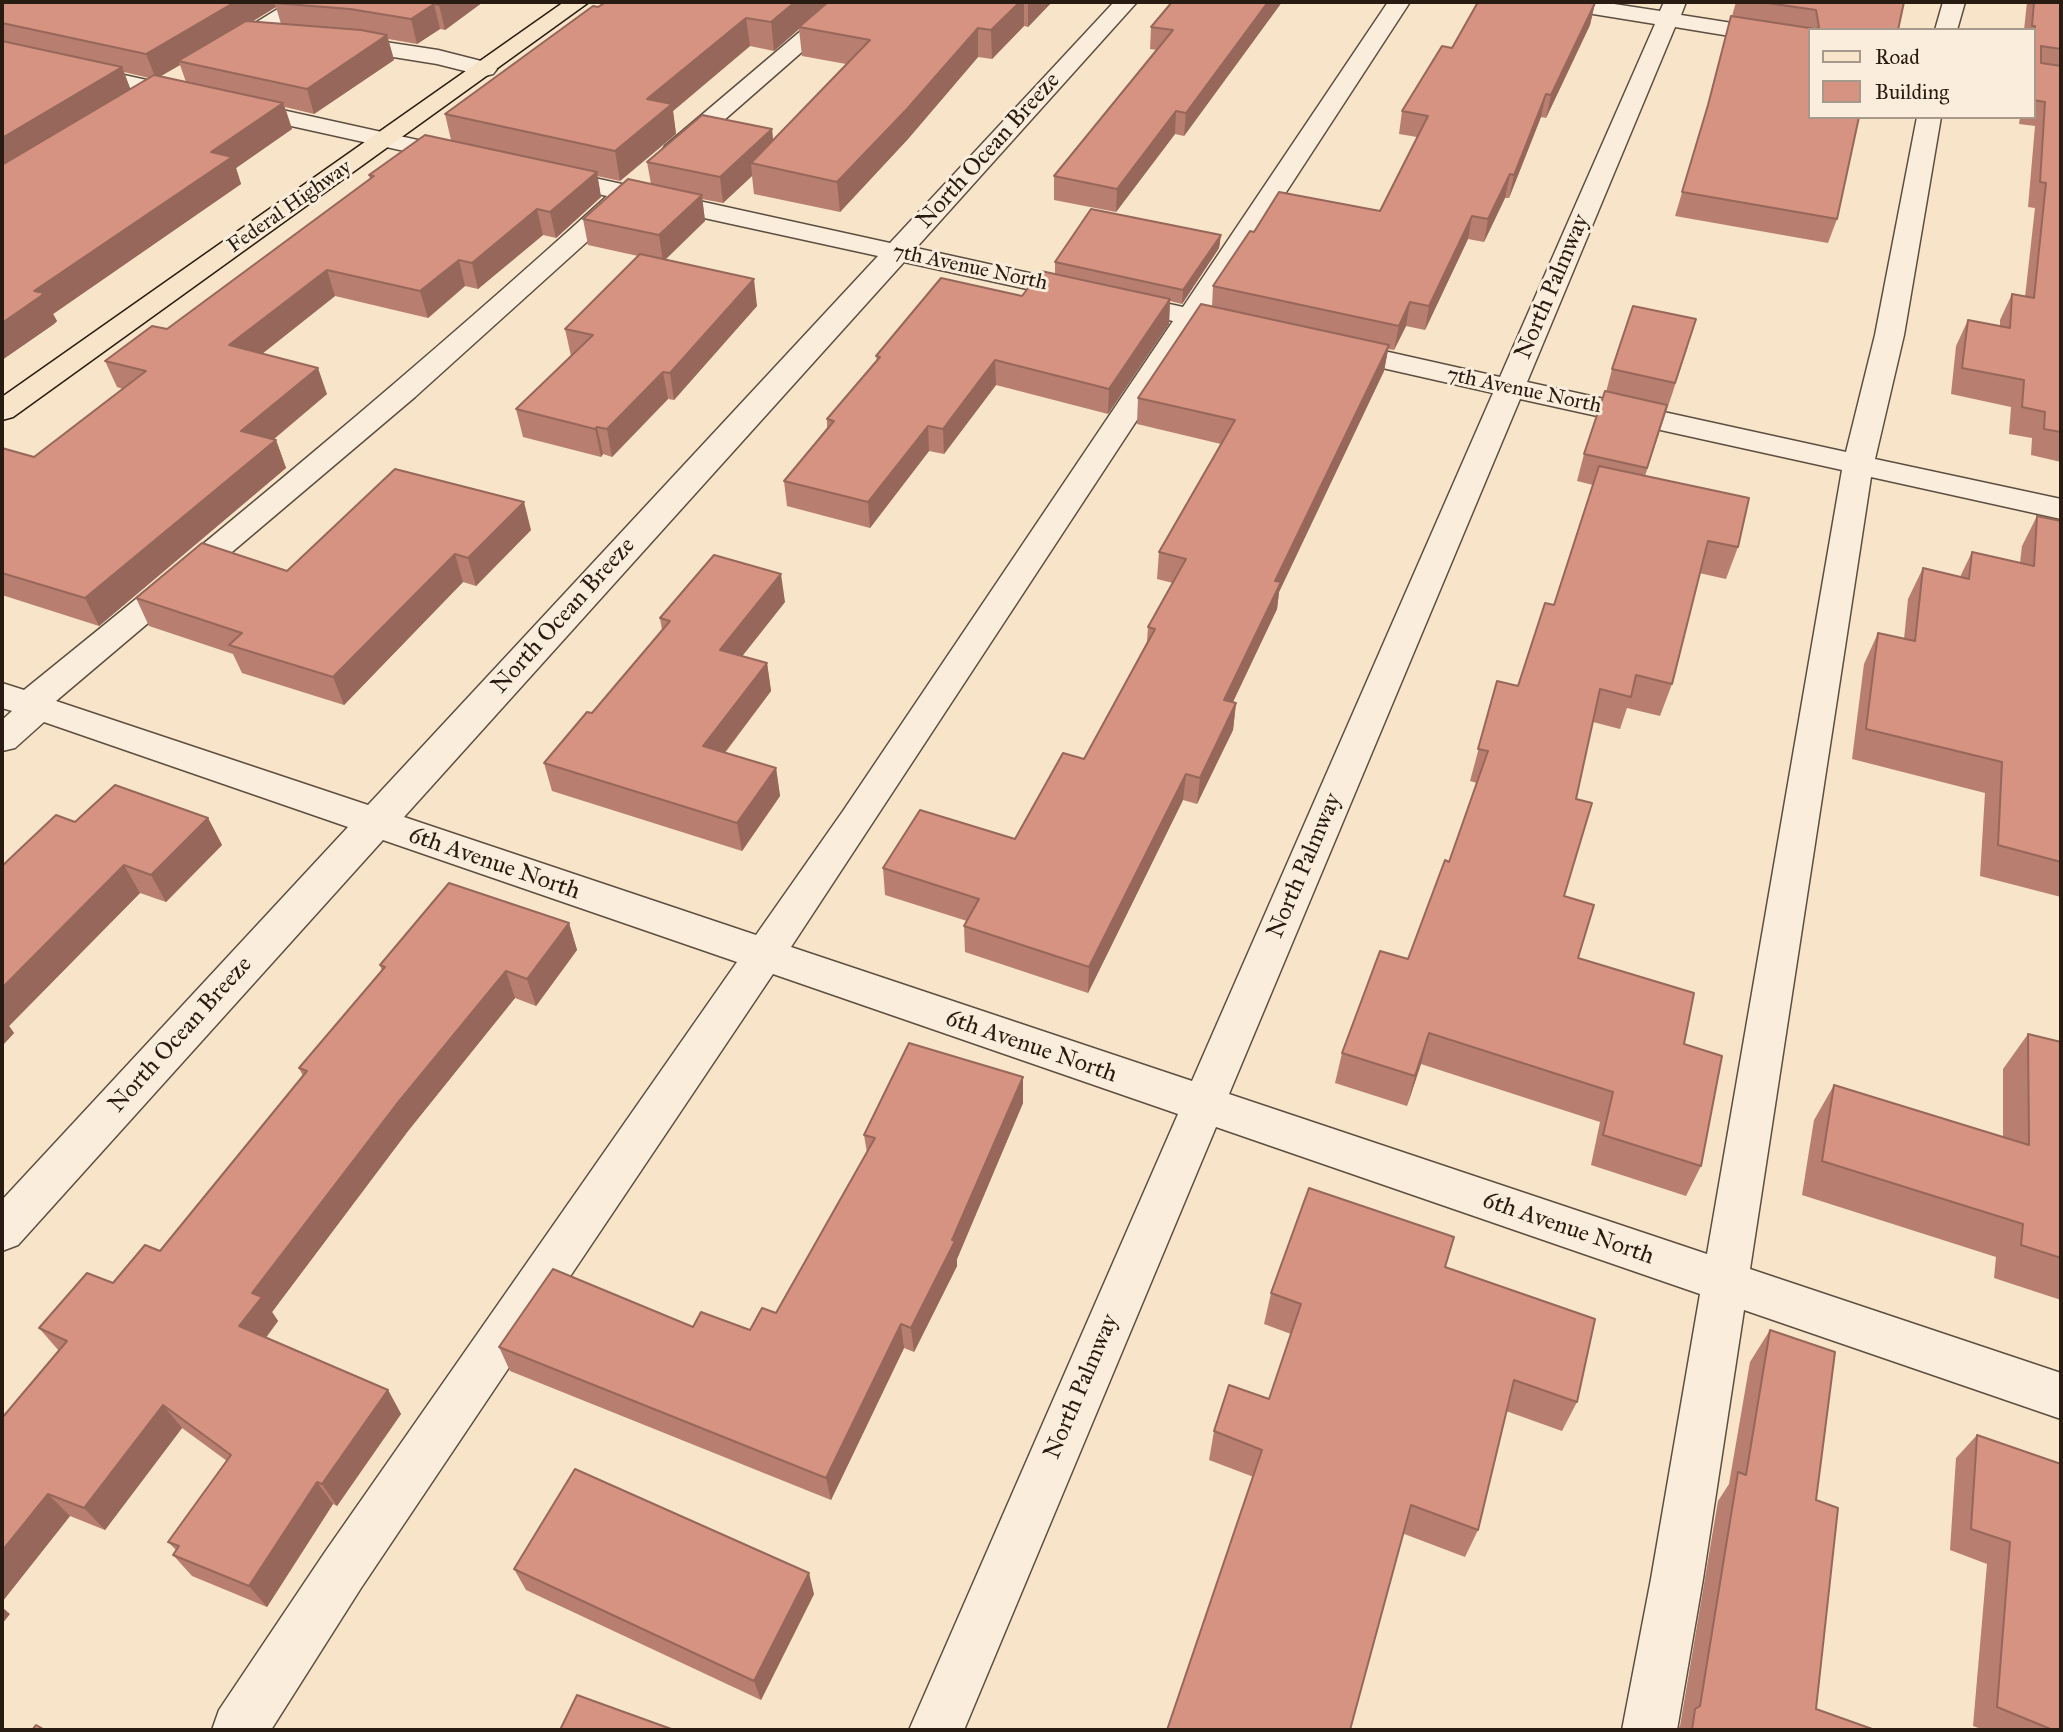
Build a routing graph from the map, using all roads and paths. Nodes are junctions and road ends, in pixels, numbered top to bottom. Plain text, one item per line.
1 (304, 2) edge
2 (578, 2) edge
3 (848, 2) edge
4 (1126, 2) edge
5 (1399, 2) edge
6 (1562, 2) edge
7 (1954, 2) edge
8 (1672, 10) edge
9 (1947, 28) edge
10 (250, 36) junction
11 (293, 36) edge
12 (318, 40) edge
13 (1808, 42) edge
14 (2, 55) edge
15 (203, 65) edge
16 (485, 69) junction
17 (183, 76) edge
18 (161, 90) junction
19 (134, 106) edge
20 (1929, 119) edge
21 (386, 140) junction
22 (483, 161) edge
23 (522, 170) edge
24 (643, 178) junction
25 (897, 252) junction
26 (1190, 317) junction
27 (1270, 335) edge
28 (1310, 344) edge
29 (1510, 388) junction
30 (2, 411) edge
31 (1858, 464) junction
32 (2061, 509) edge
33 (23, 702) edge
34 (2, 738) edge
35 (374, 823) junction
36 (761, 955) junction
37 (1203, 1105) junction
38 (2, 1231) edge
39 (1724, 1282) junction
40 (2061, 1396) edge
41 (239, 1730) edge
42 (936, 1730) edge
43 (1649, 1730) edge

1 - 10 street
2 - 16 main road, Federal Highway
3 - 24 street
4 - 25 street, North Ocean Breeze
5 - 26 street
6 - 8 street
7 - 9 street
8 - 13 street
8 - 29 street, North Palmway
10 - 11 street
10 - 15 street
12 - 16 street
14 - 18 street
16 - 21 main road, Federal Highway
17 - 18 street
18 - 19 street
18 - 21 street
20 - 31 street
21 - 22 street
21 - 30 main road, Federal Highway
23 - 24 street, 7th Avenue North
24 - 25 street, 7th Avenue North
24 - 33 street
25 - 26 street, 7th Avenue North
25 - 35 street, North Ocean Breeze
26 - 27 street, 7th Avenue North
26 - 36 street
28 - 29 street, 7th Avenue North
29 - 31 street, 7th Avenue North
29 - 37 street, North Palmway
31 - 32 street, 7th Avenue North
31 - 39 street
33 - 34 street
33 - 35 street, 6th Avenue North
35 - 36 street, 6th Avenue North
35 - 38 street, North Ocean Breeze
36 - 37 street, 6th Avenue North
36 - 41 street
37 - 39 street, 6th Avenue North
37 - 42 street, North Palmway
39 - 40 street, 6th Avenue North
39 - 43 street

